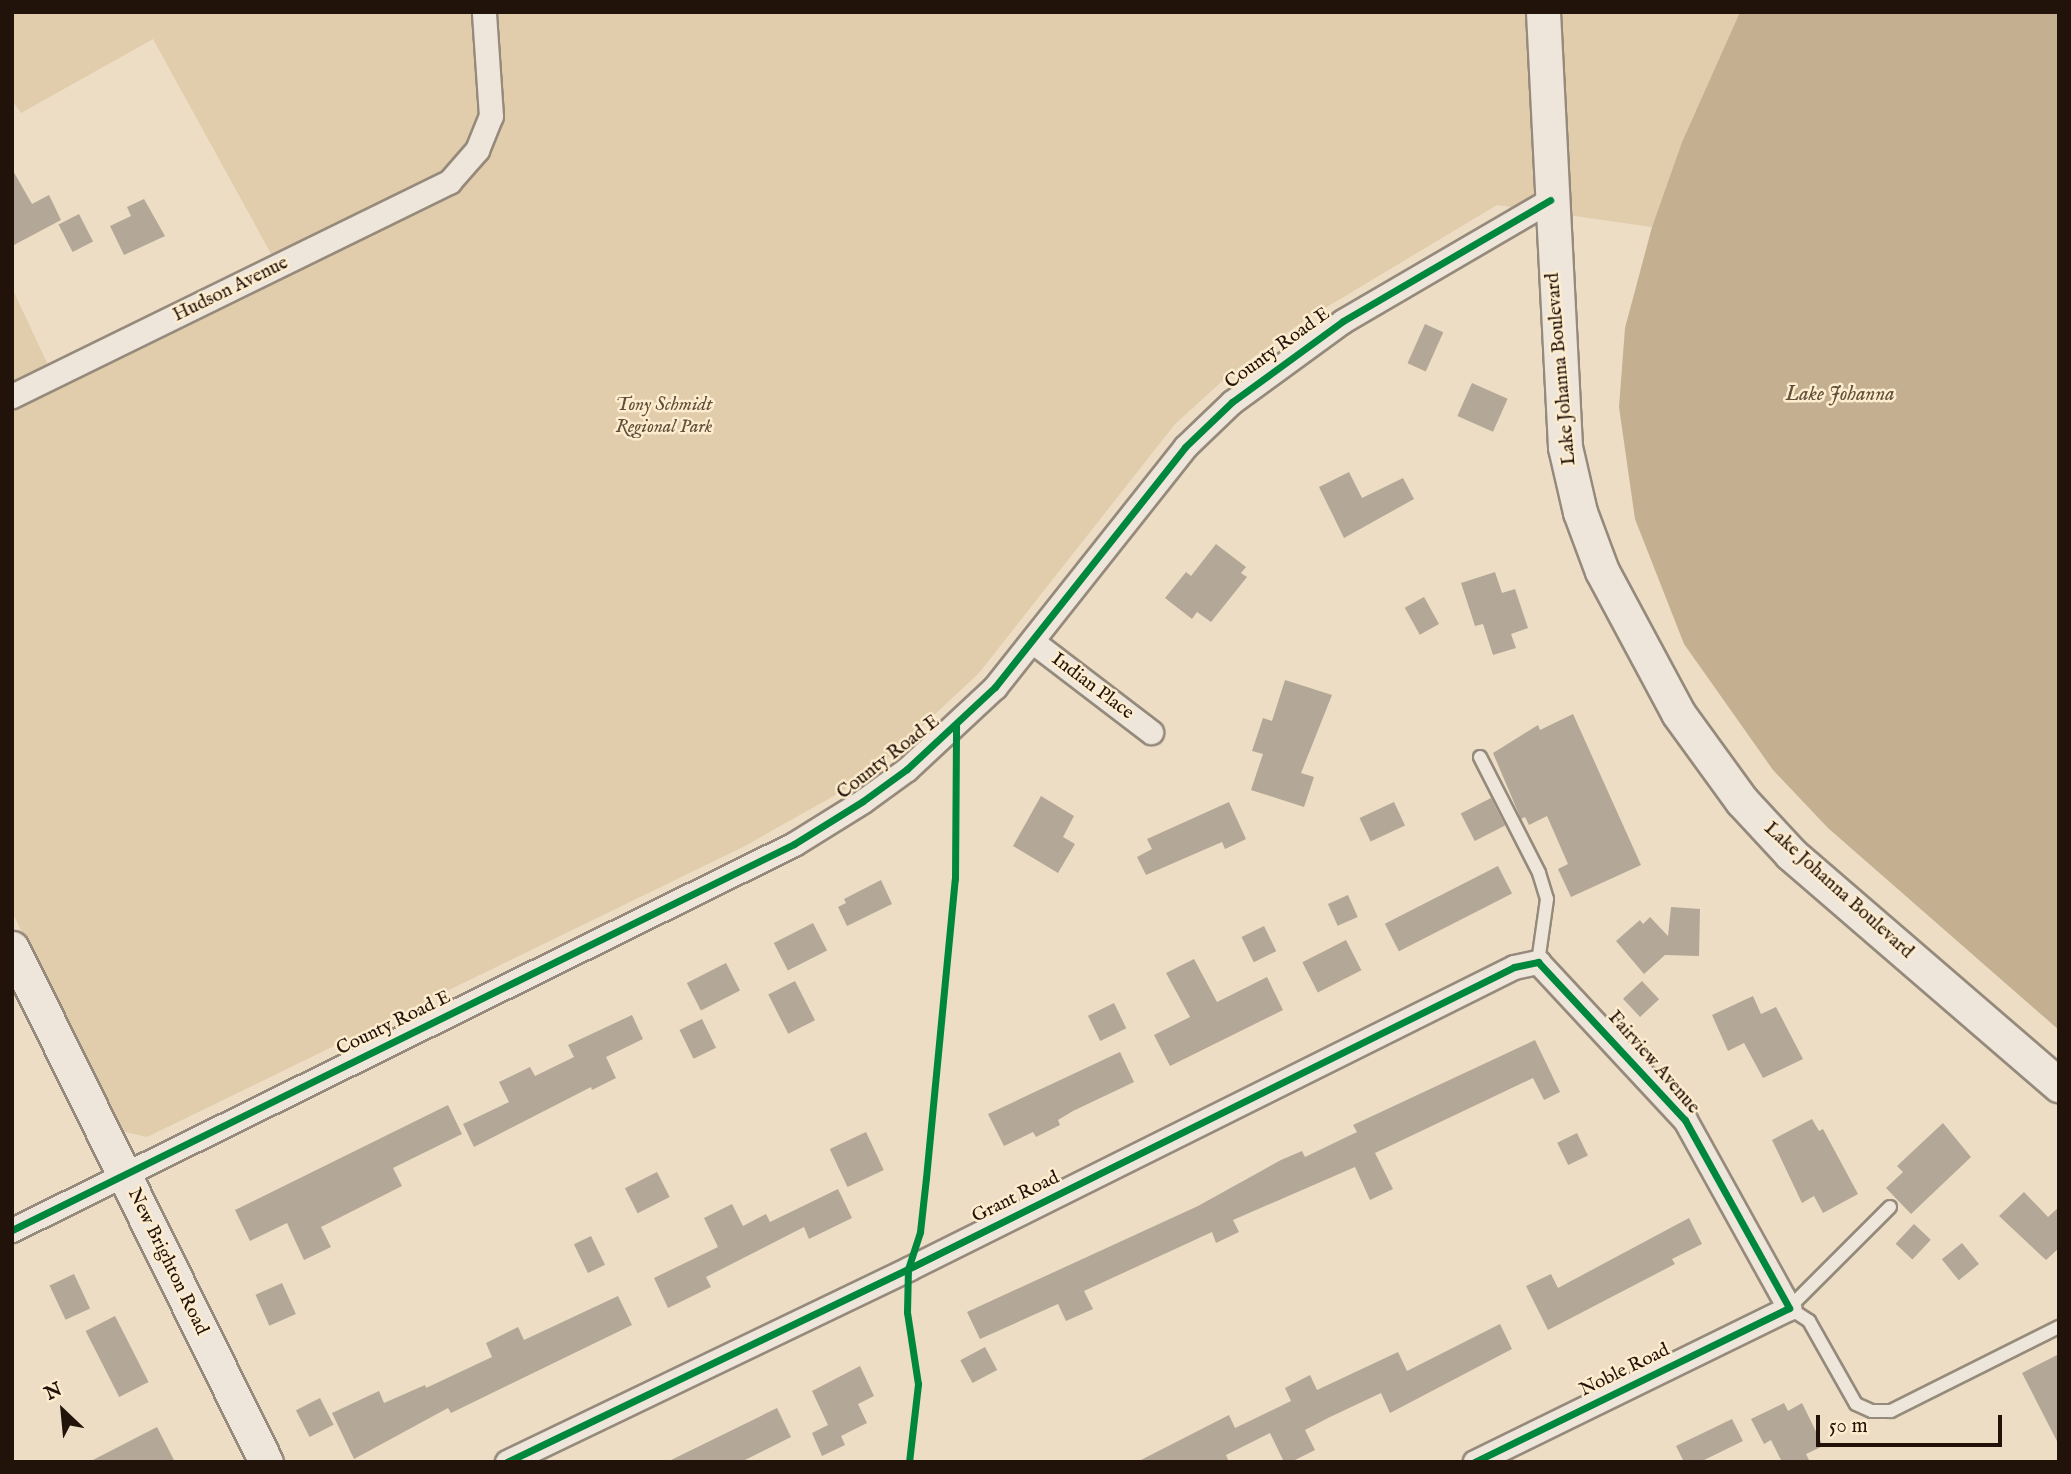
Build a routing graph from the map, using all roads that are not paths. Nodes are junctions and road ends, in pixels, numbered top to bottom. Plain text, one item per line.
1 (484, 12) edge
2 (1543, 12) edge
3 (1550, 200) junction
4 (12, 396) edge
5 (1032, 641) junction
6 (1151, 732) dead end
7 (1480, 757) dead end
8 (12, 948) edge
9 (1538, 962) junction
10 (2059, 1085) edge
11 (124, 1175) junction
12 (1890, 1207) dead end
13 (12, 1230) edge
14 (1789, 1308) junction
15 (2059, 1327) edge
16 (266, 1462) edge
17 (507, 1462) edge
18 (1475, 1462) edge

1 - 4 street, Hudson Avenue
2 - 3 street, Lake Johanna Boulevard
3 - 5 street, County Road E
3 - 10 street, Lake Johanna Boulevard
5 - 6 street, Indian Place
5 - 11 street, County Road E
7 - 9 lane
8 - 11 street, New Brighton Road
9 - 14 street, Fairview Avenue
9 - 17 street, Grant Road
11 - 13 street, County Road E
11 - 16 street, New Brighton Road
12 - 14 lane
14 - 15 lane
14 - 18 street, Noble Road

